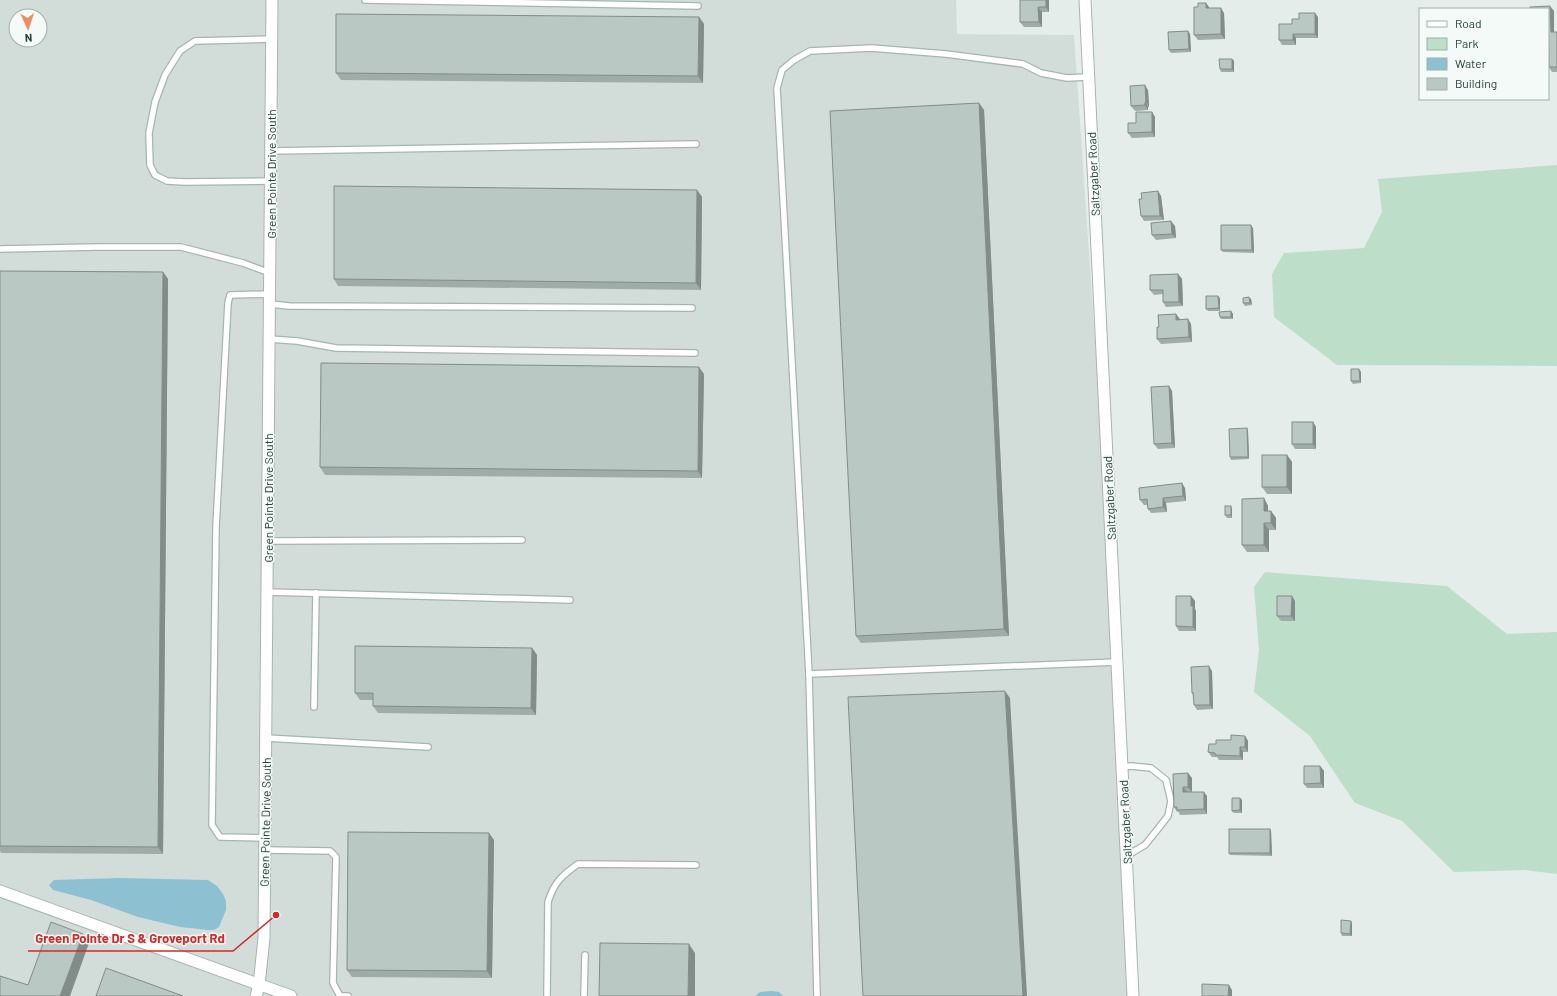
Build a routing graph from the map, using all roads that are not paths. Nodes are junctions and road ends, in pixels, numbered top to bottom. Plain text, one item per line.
1 (272, 0) edge
2 (364, 0) edge
3 (1085, 0) edge
4 (698, 6) dead end
5 (272, 39) junction
6 (1088, 77) junction
7 (696, 144) dead end
8 (271, 151) junction
9 (271, 181) junction
10 (0, 249) edge
11 (270, 273) junction
12 (270, 299) junction
13 (692, 308) dead end
14 (269, 339) junction
15 (695, 353) dead end
16 (522, 540) dead end
17 (268, 541) junction
18 (267, 592) junction
19 (316, 593) junction
20 (570, 600) dead end
21 (1117, 662) junction
22 (809, 674) junction
23 (314, 707) dead end
24 (266, 738) junction
25 (428, 747) dead end
26 (1122, 767) junction
27 (265, 838) junction
28 (265, 850) junction
29 (1126, 856) junction
30 (696, 865) dead end
31 (0, 891) edge
32 (585, 954) dead end
33 (259, 985) junction
34 (256, 996) edge
35 (291, 996) edge
36 (340, 996) edge
37 (348, 996) edge
38 (547, 996) edge
39 (584, 996) edge
40 (817, 996) edge
41 (1133, 996) edge

1 - 5 street, Green Pointe Drive South
2 - 4 lane
3 - 6 street, Saltzgaber Road
5 - 8 street, Green Pointe Drive South
5 - 9 lane
6 - 21 street, Saltzgaber Road
6 - 22 lane
7 - 8 lane
8 - 9 street, Green Pointe Drive South
9 - 11 street, Green Pointe Drive South
10 - 11 lane
11 - 12 street, Green Pointe Drive South
12 - 13 lane
12 - 14 street, Green Pointe Drive South
12 - 27 lane
14 - 15 lane
14 - 17 street, Green Pointe Drive South
16 - 17 lane
17 - 18 street, Green Pointe Drive South
18 - 19 lane
18 - 24 street, Green Pointe Drive South
19 - 20 lane
19 - 23 lane
21 - 22 lane
21 - 26 street, Saltzgaber Road
22 - 40 lane
24 - 25 lane
24 - 27 street, Green Pointe Drive South
26 - 29 street, Saltzgaber Road
26 - 29 lane
27 - 28 street, Green Pointe Drive South
28 - 33 street, Green Pointe Drive South
28 - 36 lane
29 - 41 street, Saltzgaber Road
30 - 38 lane
31 - 33 street
32 - 39 lane
33 - 34 street, Green Pointe Drive South
33 - 35 street
36 - 37 lane

